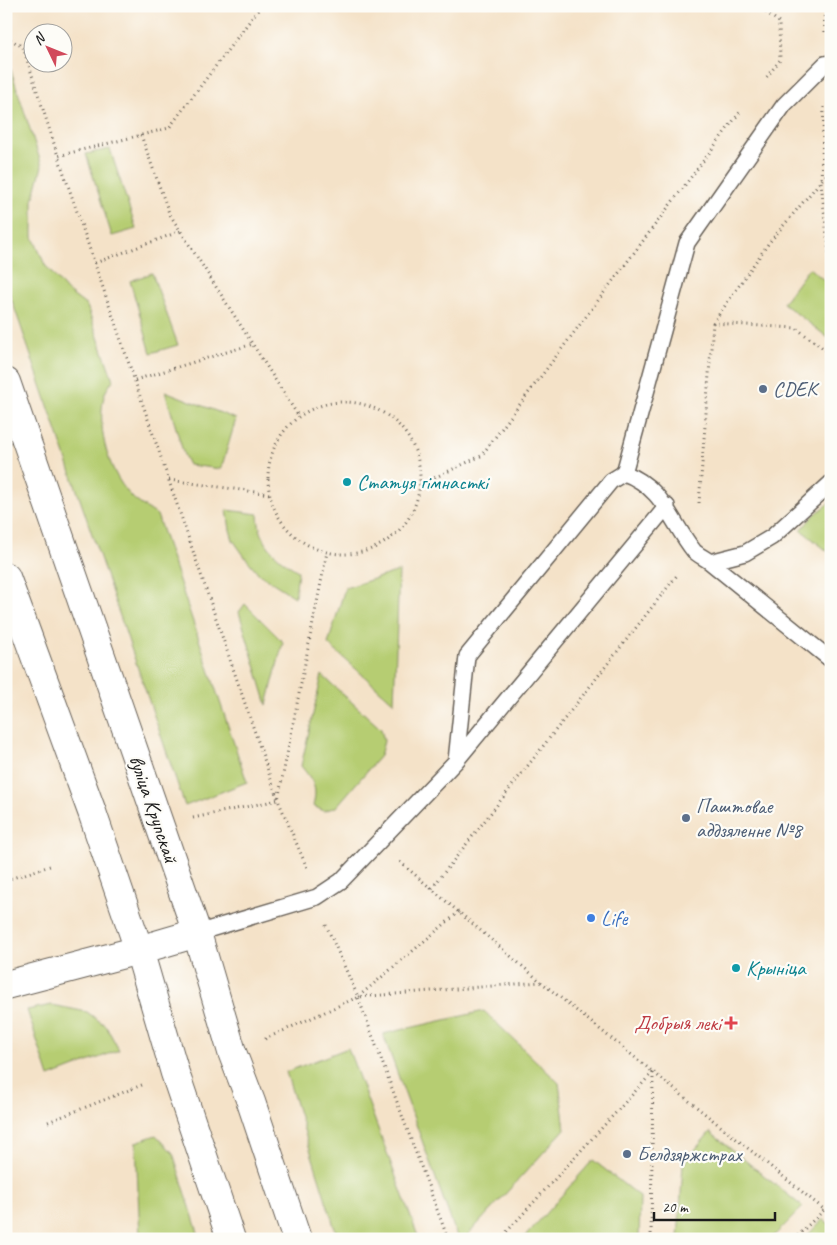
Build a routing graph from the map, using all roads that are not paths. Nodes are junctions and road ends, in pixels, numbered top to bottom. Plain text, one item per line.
1 (828, 64) edge
2 (6, 382) edge
3 (624, 474) junction
4 (831, 483) edge
5 (667, 506) junction
6 (710, 562) junction
7 (6, 577) edge
8 (831, 660) edge
9 (456, 761) junction
10 (197, 933) junction
11 (139, 950) junction
12 (6, 985) edge
13 (231, 1239) edge
14 (297, 1239) edge

1 - 3 lane
2 - 10 main road, вуліца Крупскай
3 - 5 lane
3 - 9 lane
4 - 6 lane
5 - 6 lane
5 - 9 lane
6 - 8 lane
7 - 11 main road
9 - 10 lane
10 - 11 main road
10 - 14 main road, вуліца Крупскай
11 - 12 main road
11 - 13 main road

